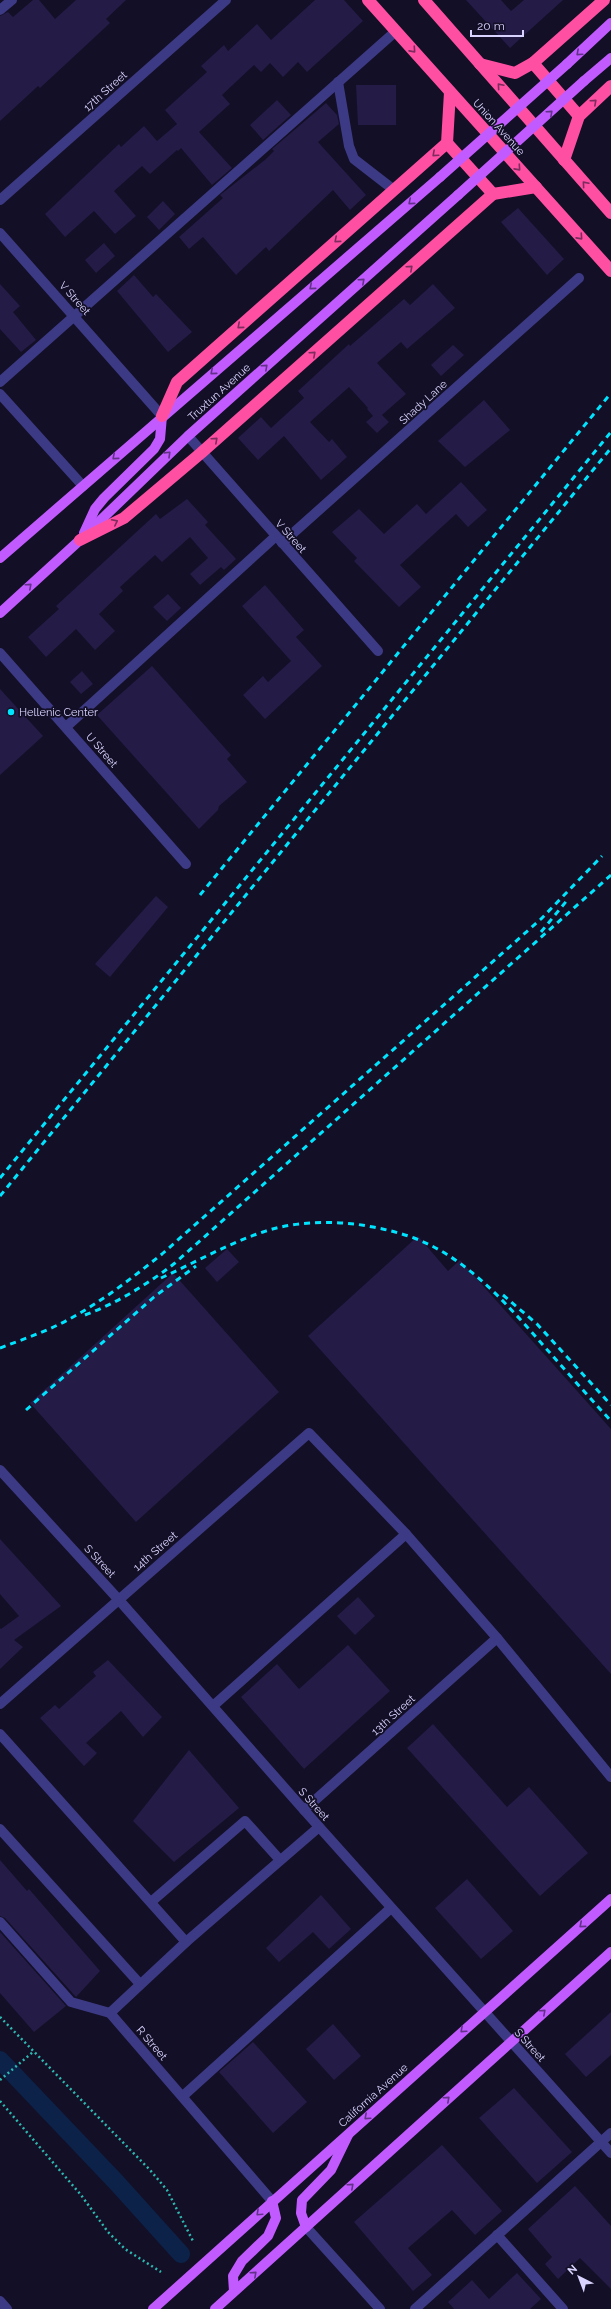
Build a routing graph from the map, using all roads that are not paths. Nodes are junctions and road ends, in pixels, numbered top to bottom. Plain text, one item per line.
1 (12, 0) edge
2 (226, 0) edge
3 (368, 0) edge
4 (424, 0) edge
5 (604, 0) edge
6 (0, 10) edge
7 (611, 23) edge
8 (396, 31) junction
9 (611, 58) edge
10 (533, 63) junction
11 (480, 64) junction
12 (338, 82) junction
13 (611, 86) edge
14 (450, 92) junction
15 (579, 116) junction
16 (447, 143) junction
17 (564, 160) junction
18 (536, 187) junction
19 (394, 190) junction
20 (493, 194) junction
21 (0, 200) edge
22 (611, 213) edge
23 (0, 233) edge
24 (611, 271) edge
25 (579, 278) dead end
26 (74, 315) junction
27 (0, 382) edge
28 (0, 394) edge
29 (162, 416) junction
30 (188, 436) junction
31 (201, 453) junction
32 (83, 486) junction
33 (80, 540) junction
34 (279, 540) junction
35 (0, 558) edge
36 (0, 613) edge
37 (378, 650) dead end
38 (0, 653) edge
39 (66, 727) junction
40 (186, 864) dead end
41 (0, 1470) edge
42 (406, 1534) junction
43 (119, 1600) junction
44 (497, 1638) junction
45 (0, 1704) edge
46 (213, 1706) junction
47 (0, 1734) edge
48 (611, 1777) edge
49 (304, 1810) junction
50 (319, 1827) junction
51 (0, 1829) edge
52 (280, 1860) junction
53 (611, 1900) edge
54 (151, 1902) junction
55 (391, 1908) junction
56 (0, 1922) edge
57 (186, 1942) junction
58 (611, 1952) edge
59 (140, 1984) junction
60 (483, 2012) junction
61 (110, 2013) junction
62 (511, 2041) junction
63 (183, 2096) junction
64 (348, 2133) junction
65 (611, 2133) edge
66 (601, 2142) junction
67 (611, 2153) edge
68 (272, 2201) junction
69 (306, 2227) junction
70 (497, 2235) junction
71 (234, 2292) junction
72 (0, 2301) edge
73 (7, 2309) edge
74 (153, 2309) edge
75 (215, 2309) edge
76 (380, 2309) edge
77 (415, 2309) edge
78 (563, 2309) edge

1 - 6 street
2 - 21 street, 17th Street
3 - 8 highway, Union Avenue
4 - 11 highway
5 - 10 highway
7 -> 29 main road, Truxtun Avenue, bridge
8 - 12 street
8 -> 14 highway, Union Avenue
30 -> 9 main road, Truxtun Avenue, bridge
10 - 11 highway
10 - 15 highway
17 -> 11 highway
12 - 19 street
12 - 26 street
15 -> 13 highway
14 - 16 highway
14 -> 18 highway, Union Avenue
15 - 17 highway
16 -> 19 highway
16 - 20 highway
22 -> 17 highway
18 - 20 highway
18 -> 24 highway, Union Avenue
19 -> 29 highway
31 -> 20 highway
23 - 26 street, V Street
25 - 34 street, Shady Lane
26 - 27 street
26 - 29 street, V Street
28 - 32 street
29 -> 32 main road, Truxtun Avenue
29 - 33 main road
30 - 31 street, V Street
33 -> 30 main road, Truxtun Avenue
33 -> 31 highway
31 - 34 street, V Street
32 - 35 main road, Truxtun Avenue
36 -> 33 main road, Truxtun Avenue
34 - 37 street, V Street
34 - 39 street, Shady Lane
38 - 39 street, U Street
39 - 40 street, U Street
41 - 43 street, S Street
42 - 43 street, 14th Street
42 - 44 street
42 - 46 street
43 - 45 street, 14th Street
43 - 46 street, S Street
44 - 48 street
44 - 49 street, 13th Street
46 - 49 street, S Street
47 - 54 street
49 - 50 street, S Street
50 - 52 street
50 - 55 street, S Street
51 - 59 street
52 - 54 street
52 - 57 street
53 -> 60 main road, California Avenue
54 - 57 street
55 - 60 street, S Street
55 - 63 street
56 - 61 street
57 - 59 street
62 -> 58 main road
59 - 61 street
60 - 62 street, S Street
60 -> 64 main road, California Avenue
61 - 63 street, R Street
62 - 66 street, S Street
69 -> 62 main road
63 - 68 street, R Street
64 - 68 main road, California Avenue
64 - 69 main road
65 - 66 street
66 - 67 street, S Street
66 - 70 street
68 - 71 main road
68 -> 74 main road, California Avenue
71 -> 69 main road
69 - 76 street
70 - 77 street
70 - 78 street
71 - 75 main road
72 - 73 street

